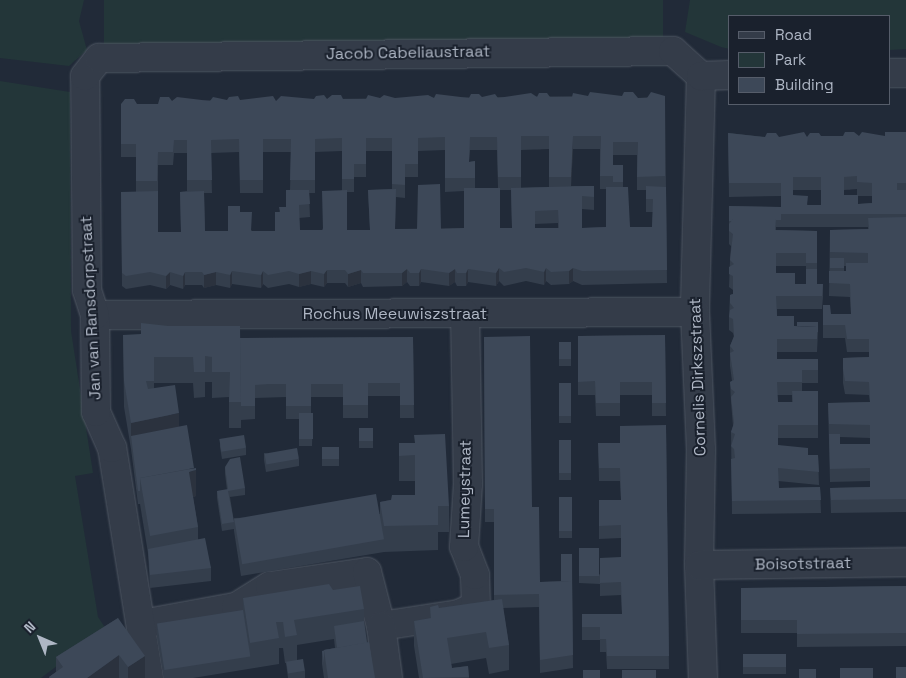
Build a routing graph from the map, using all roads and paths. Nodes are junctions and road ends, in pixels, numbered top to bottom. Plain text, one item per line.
1 (891, 73) edge
2 (906, 73) edge
3 (728, 75) edge
4 (85, 76) joint
5 (701, 76) junction
6 (695, 312) junction
7 (465, 314) junction
8 (95, 315) junction
9 (906, 562) edge
10 (699, 566) junction
11 (142, 624) junction
12 (381, 626) junction
13 (149, 678) edge
14 (388, 678) edge
15 (703, 678) edge

1 - 2 street
3 - 5 street
4 - 5 street, Jacob Cabeliaustraat
4 - 8 street, Jan van Ransdorpstraat
5 - 6 street, Cornelis Dirkszstraat
6 - 7 street, Rochus Meeuwiszstraat
6 - 10 street, Cornelis Dirkszstraat
7 - 8 street, Rochus Meeuwiszstraat
7 - 12 street, Lumeystraat
8 - 11 street, Jan van Ransdorpstraat
9 - 10 street, Boisotstraat
10 - 15 street, Cornelis Dirkszstraat
11 - 12 street
11 - 13 street, Jan van Ransdorpstraat
12 - 14 street

